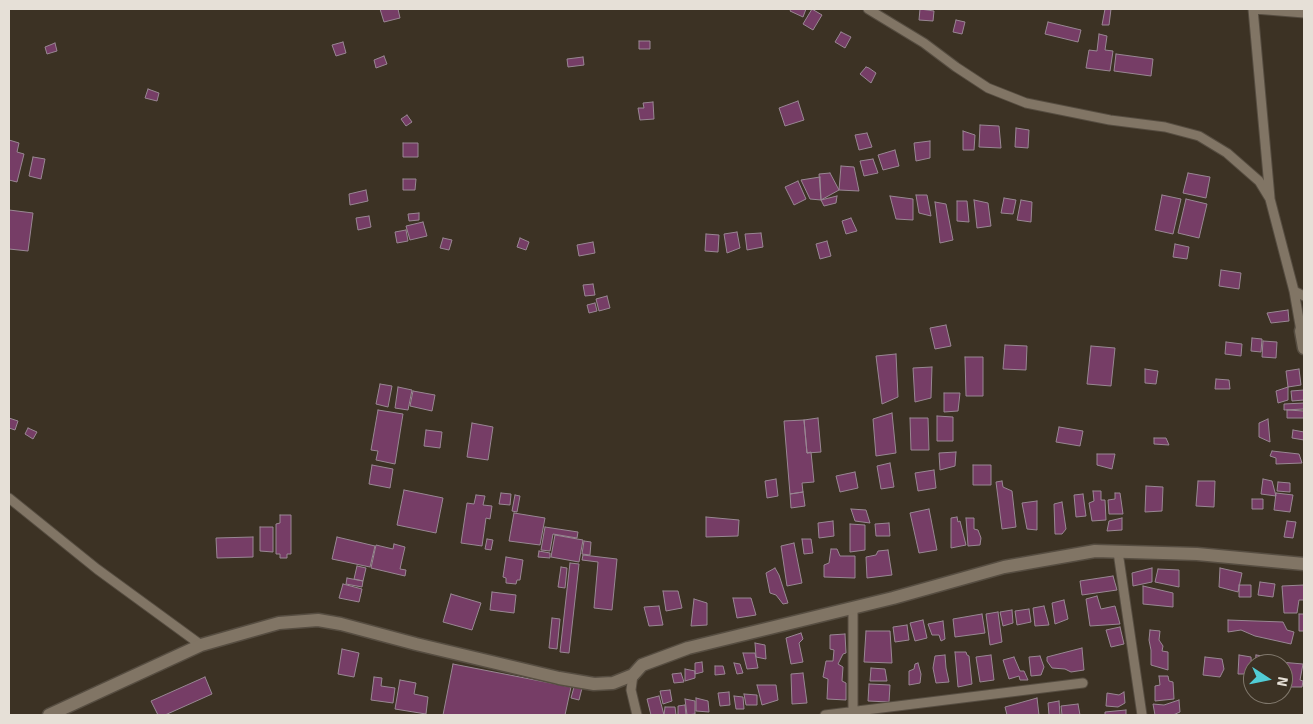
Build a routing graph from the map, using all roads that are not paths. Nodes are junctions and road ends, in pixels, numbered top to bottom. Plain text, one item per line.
1 (868, 9) edge
2 (1254, 9) edge
3 (1304, 13) edge
4 (1270, 199) junction
5 (1294, 291) junction
6 (1304, 296) edge
7 (1303, 327) edge
8 (1304, 348) edge
9 (9, 498) edge
10 (1118, 552) junction
11 (1304, 564) edge
12 (853, 608) junction
13 (201, 646) junction
14 (633, 675) junction
15 (1083, 683) dead end
16 (853, 714) edge
17 (49, 715) edge
18 (637, 715) edge
19 (825, 715) edge
20 (1142, 715) edge

1 - 4 street
2 - 3 street
2 - 4 street
4 - 5 street
5 - 6 street
5 - 7 street
7 - 8 street
9 - 13 street
10 - 11 street
10 - 12 street
10 - 20 street
12 - 14 street
12 - 16 street
13 - 14 street
13 - 17 street
14 - 18 street
15 - 16 street
16 - 19 street

